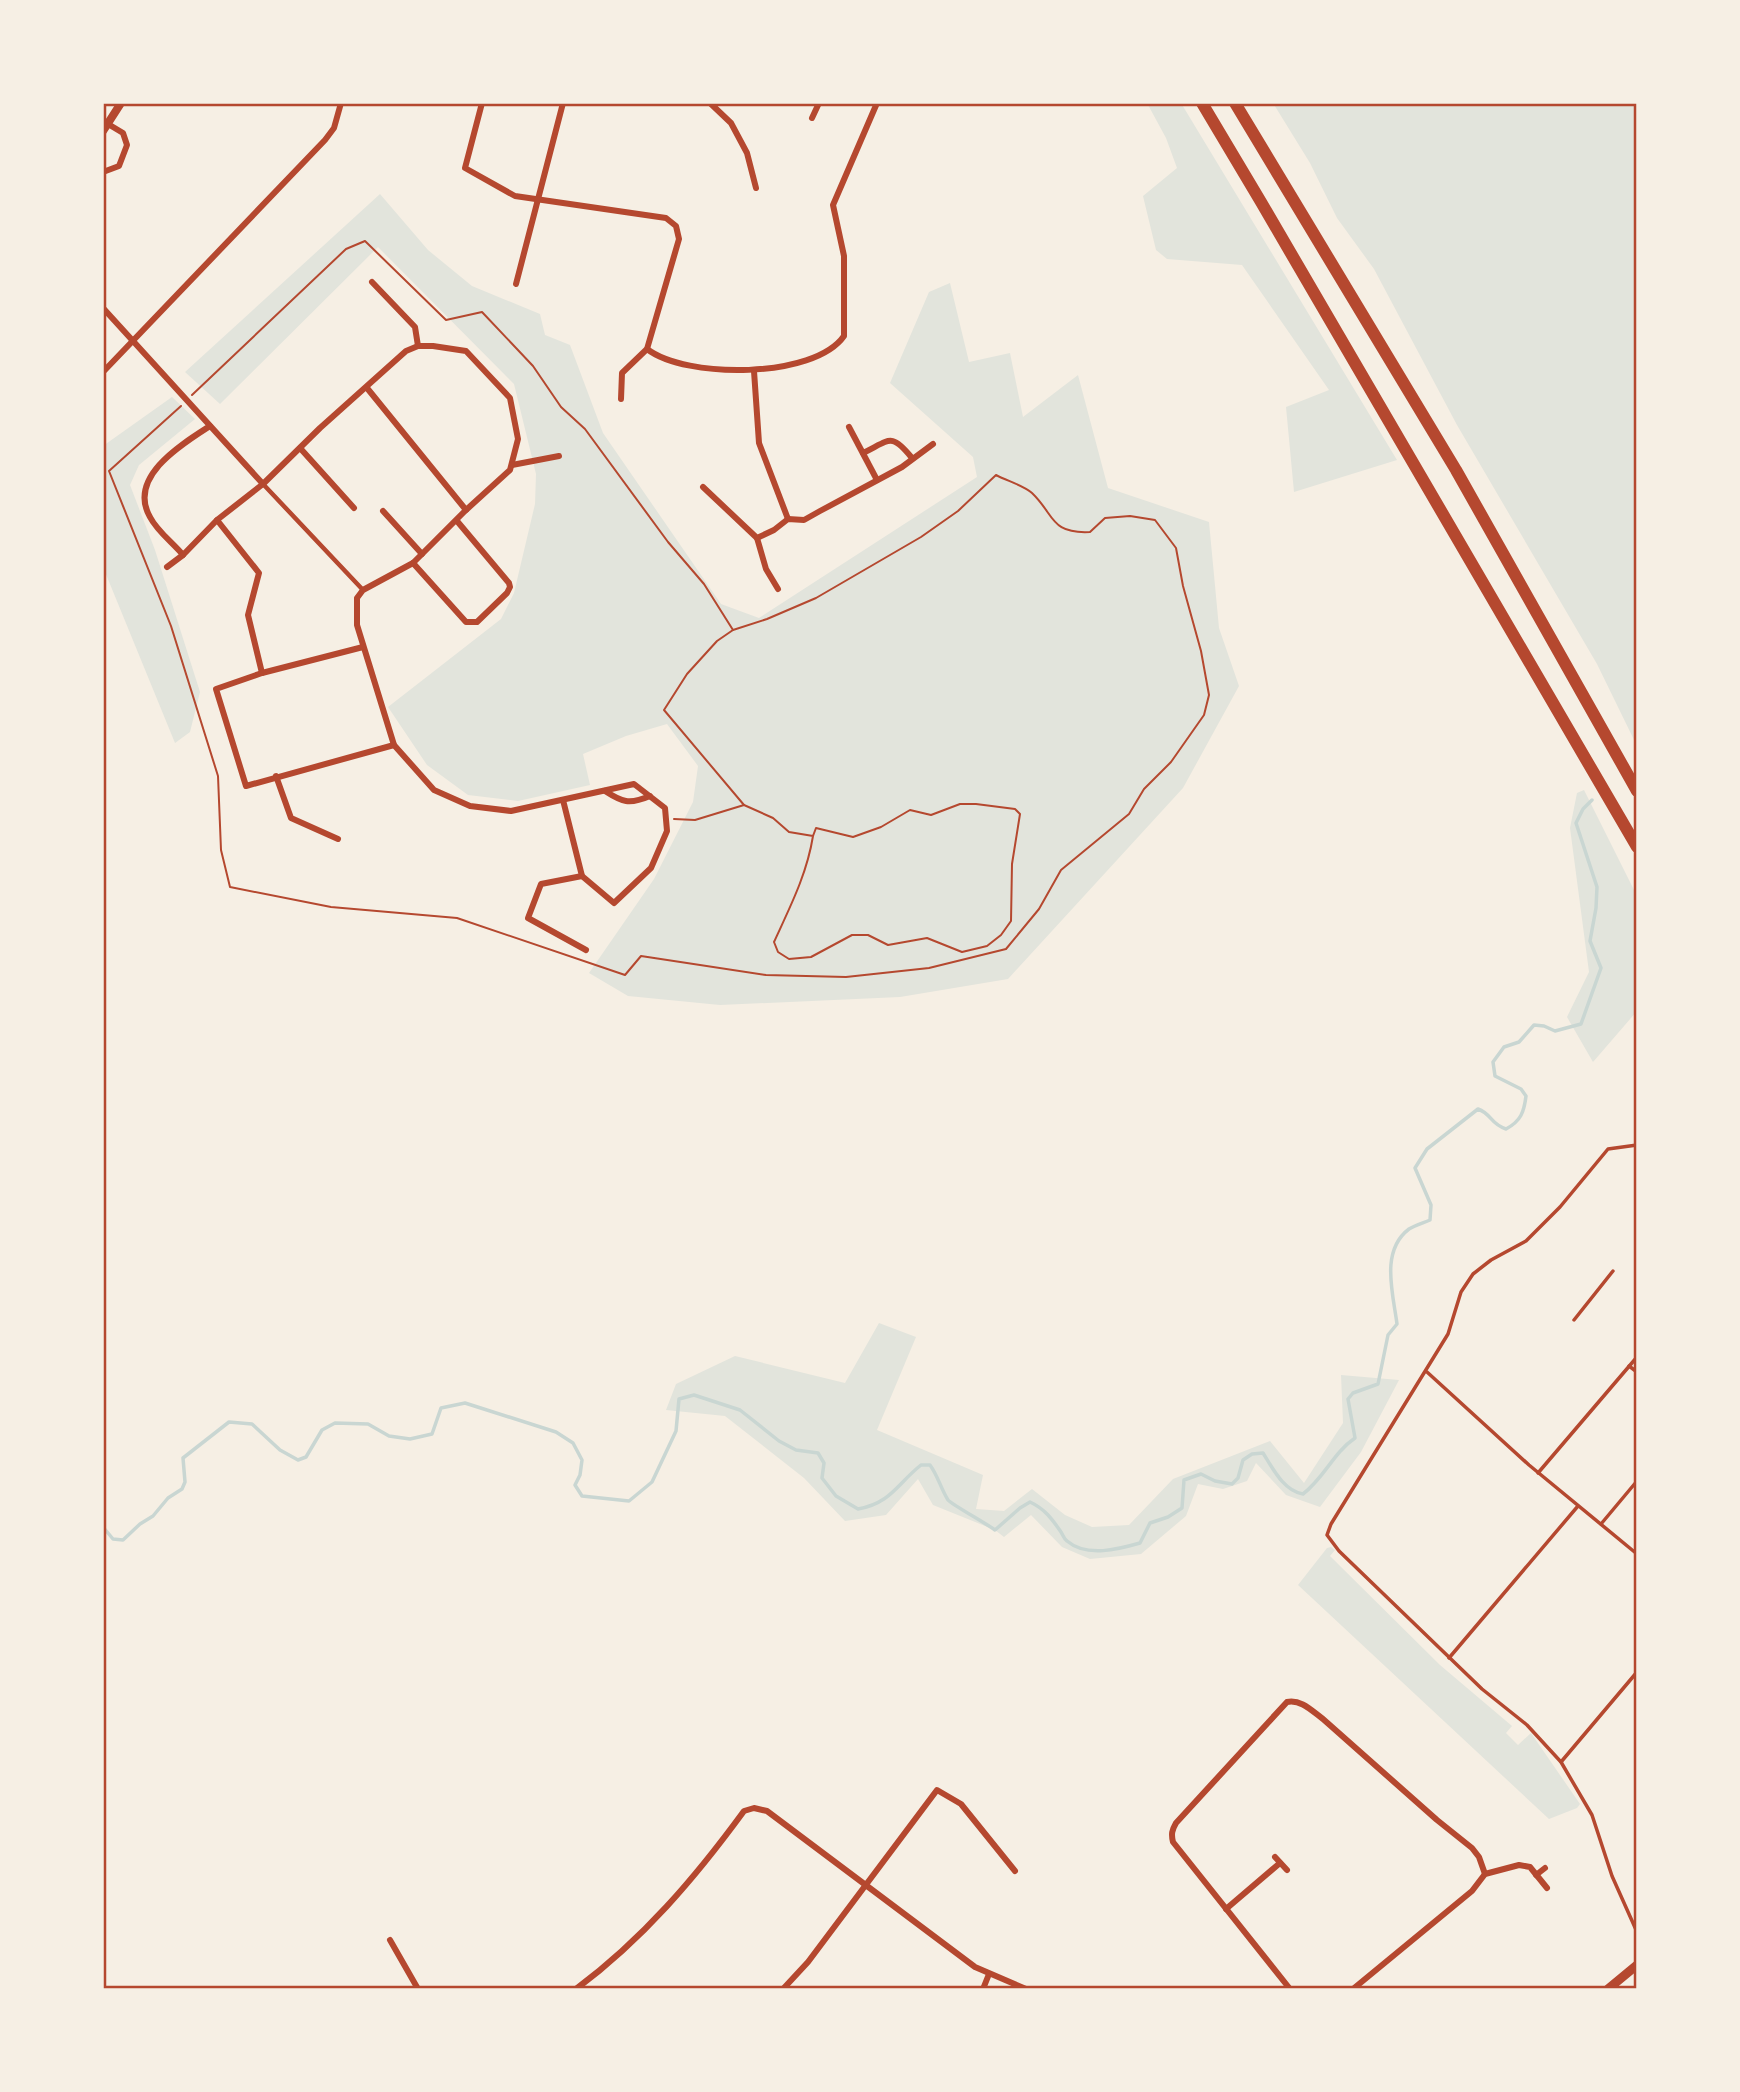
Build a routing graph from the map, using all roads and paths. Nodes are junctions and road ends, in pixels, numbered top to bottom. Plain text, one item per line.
1 (121, 103) edge
2 (341, 103) edge
3 (482, 103) edge
4 (563, 103) edge
5 (710, 103) edge
6 (819, 103) edge
7 (877, 103) edge
8 (1202, 103) edge
9 (1235, 103) edge
10 (812, 118) dead end
11 (106, 127) edge
12 (103, 172) edge
13 (756, 188) dead end
14 (539, 198) junction
15 (372, 282) dead end
16 (516, 284) dead end
17 (103, 308) edge
18 (132, 342) junction
19 (418, 346) junction
20 (647, 349) junction
21 (754, 371) junction
22 (103, 372) edge
23 (367, 388) junction
24 (621, 399) dead end
25 (187, 401) junction
26 (210, 426) junction
27 (849, 427) dead end
28 (933, 444) dead end
29 (300, 448) junction
30 (863, 453) junction
31 (559, 456) dead end
32 (912, 458) junction
33 (512, 465) junction
34 (877, 480) junction
35 (263, 484) junction
36 (703, 487) dead end
37 (354, 508) dead end
38 (466, 510) junction
39 (383, 511) dead end
40 (788, 519) junction
41 (217, 520) junction
42 (457, 522) junction
43 (757, 538) junction
44 (422, 554) junction
45 (183, 555) junction
46 (413, 563) junction
47 (167, 567) dead end
48 (778, 589) dead end
49 (363, 590) junction
50 (733, 630) junction
51 (363, 647) junction
52 (262, 673) junction
53 (394, 745) junction
54 (276, 776) junction
55 (605, 791) junction
56 (1637, 791) edge
57 (650, 796) junction
58 (563, 800) junction
59 (744, 806) junction
60 (666, 819) junction
61 (813, 836) junction
62 (338, 839) dead end
63 (1637, 847) edge
64 (582, 876) junction
65 (586, 950) dead end
66 (1637, 1146) edge
67 (1613, 1271) dead end
68 (1574, 1320) dead end
69 (1637, 1357) edge
70 (1629, 1366) junction
71 (1427, 1372) junction
72 (1637, 1372) edge
73 (1538, 1473) junction
74 (1637, 1480) edge
75 (1578, 1506) junction
76 (1601, 1524) junction
77 (1637, 1554) edge
78 (1449, 1658) junction
79 (1637, 1672) edge
80 (1561, 1762) junction
81 (1545, 1868) dead end
82 (1287, 1870) dead end
83 (1015, 1871) dead end
84 (1485, 1874) junction
85 (1536, 1875) junction
86 (866, 1885) junction
87 (1547, 1888) dead end
88 (1226, 1909) junction
89 (1637, 1932) edge
90 (390, 1940) dead end
91 (1637, 1965) edge
92 (989, 1974) junction
93 (418, 1989) edge
94 (576, 1989) edge
95 (783, 1989) edge
96 (983, 1989) edge
97 (1026, 1989) edge
98 (1290, 1989) edge
99 (1353, 1989) edge
100 (1608, 1989) edge

1 - 11 street
2 - 18 street
3 - 14 street
4 - 14 street
5 - 13 street
6 - 10 street
7 - 21 street
8 - 63 highway
9 - 56 highway
11 - 12 street
14 - 16 street
14 - 20 street
15 - 19 street
17 - 18 street
18 - 22 street
18 - 25 street
19 - 23 street
19 - 33 street
20 - 21 street
20 - 24 street
21 - 40 street
23 - 29 street
23 - 38 street
25 - 26 street
25 - 50 path
25 - 50 path
26 - 35 street
26 - 45 street
27 - 30 street
28 - 32 street
29 - 35 street
29 - 37 street
30 - 32 street
30 - 34 street
31 - 33 street
32 - 34 street
33 - 38 street
34 - 40 street
35 - 41 street
35 - 49 street
36 - 43 street
38 - 42 street
39 - 44 street
40 - 43 street
41 - 45 street
41 - 52 street
42 - 44 street
42 - 46 street
43 - 48 street
44 - 46 street
45 - 47 street
46 - 49 street
49 - 51 street
50 - 59 path
51 - 52 street
51 - 53 street
52 - 54 street
53 - 54 street
53 - 58 street
54 - 62 street
55 - 57 street
55 - 57 street
55 - 58 street
57 - 60 street
58 - 64 street
59 - 60 path
59 - 61 path
60 - 64 street
61 - 61 path
64 - 65 street
66 - 71 lane
67 - 68 lane
69 - 70 lane
70 - 72 lane
70 - 73 lane
71 - 73 lane
71 - 78 lane
73 - 75 lane
74 - 76 lane
75 - 76 lane
75 - 78 lane
76 - 77 lane
78 - 80 lane
79 - 80 lane
80 - 89 lane
81 - 85 street
82 - 88 street
83 - 86 street
84 - 85 street
84 - 88 street
84 - 99 street
85 - 87 street
86 - 92 street
86 - 94 street
86 - 95 street
88 - 98 street
90 - 93 street
91 - 100 main road
92 - 96 street
92 - 97 street

